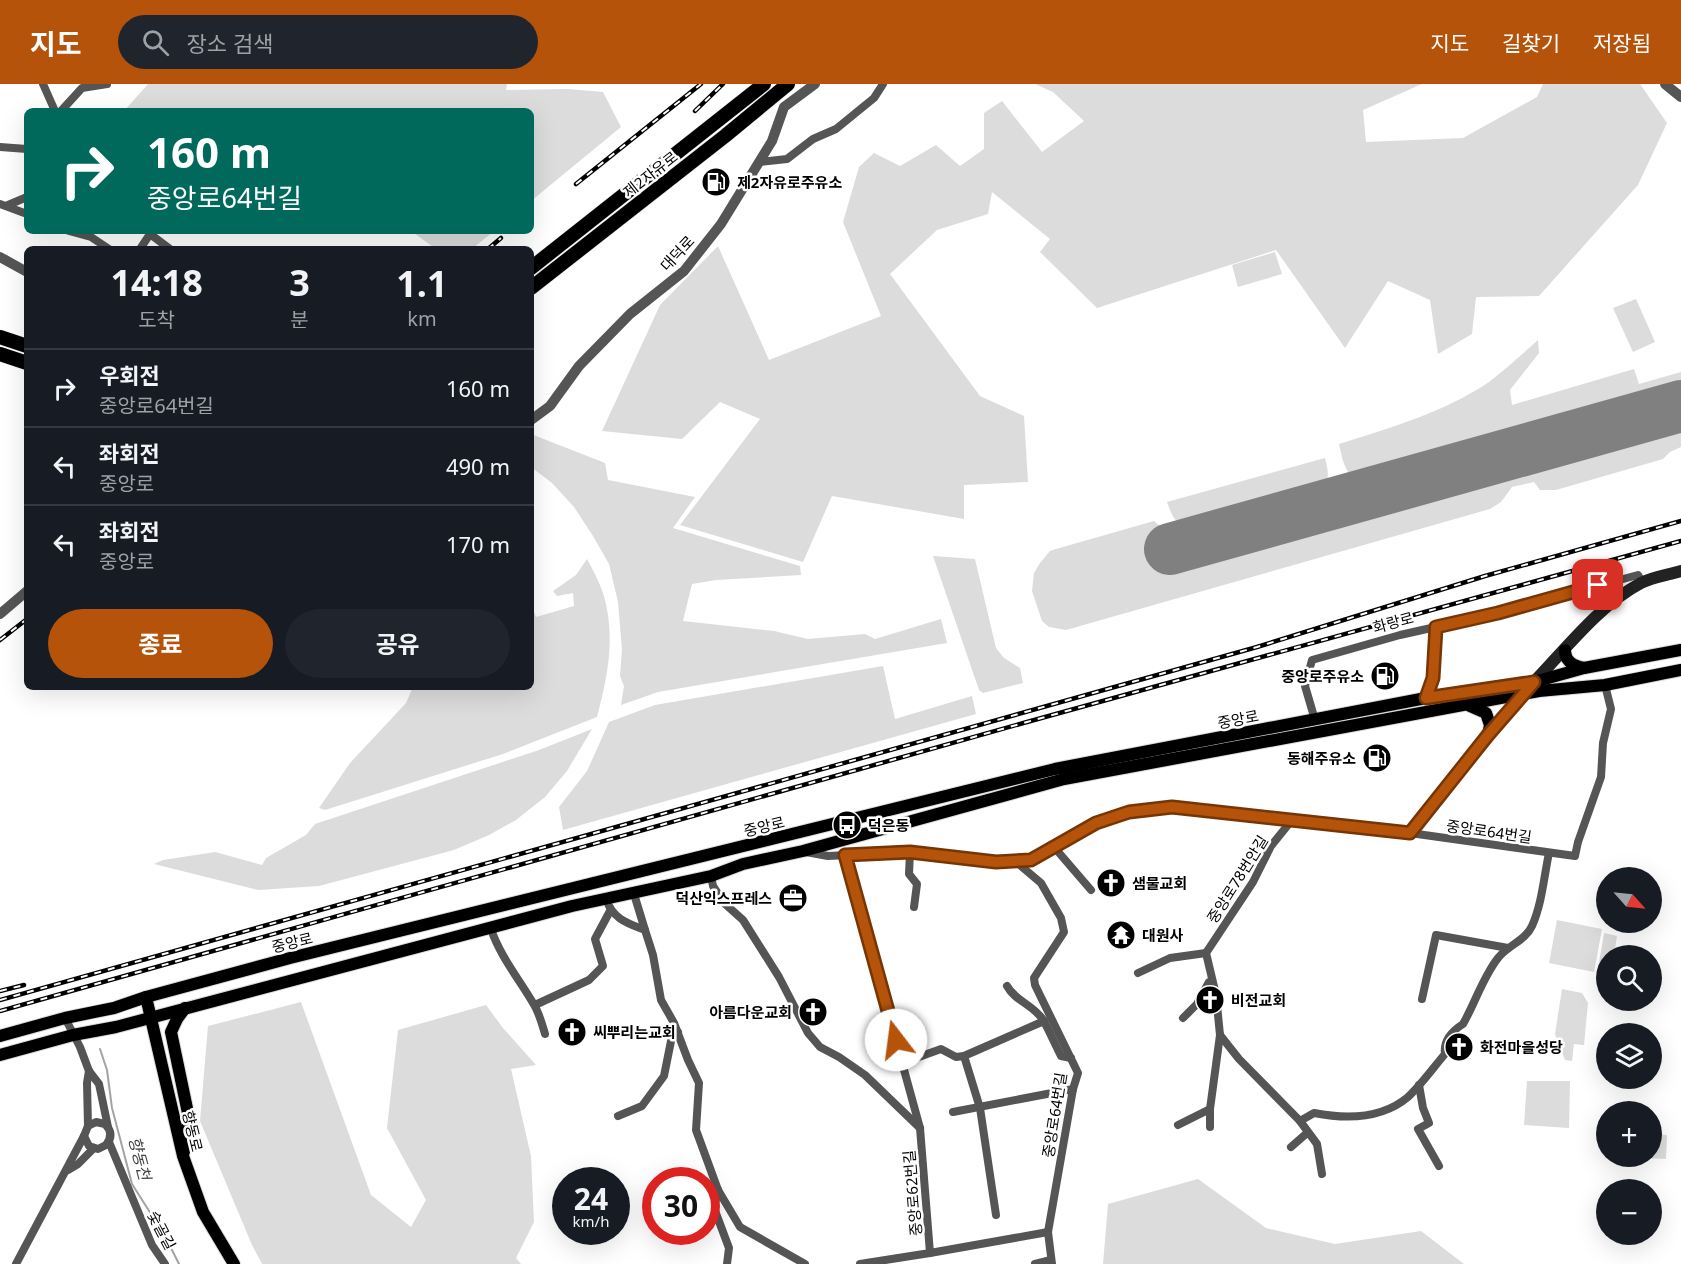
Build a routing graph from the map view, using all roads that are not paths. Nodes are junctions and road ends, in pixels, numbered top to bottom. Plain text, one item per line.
1 (43, 84) edge
2 (107, 84) edge
3 (764, 84) edge
4 (788, 84) edge
5 (815, 84) edge
6 (883, 84) edge
7 (1665, 84) edge
8 (1681, 97) edge
9 (54, 108) edge
10 (64, 108) edge
11 (0, 147) edge
12 (24, 149) edge
13 (759, 162) junction
14 (24, 198) edge
15 (4, 205) edge
16 (24, 213) edge
17 (89, 234) edge
18 (150, 234) edge
19 (105, 246) edge
20 (166, 246) edge
21 (0, 257) edge
22 (534, 266) edge
23 (24, 270) edge
24 (534, 286) edge
25 (0, 337) edge
26 (24, 345) edge
27 (0, 354) edge
28 (24, 362) edge
29 (534, 418) edge
30 (1681, 571) edge
31 (1642, 582) junction
32 (24, 594) edge
33 (0, 614) edge
34 (1436, 627) junction
35 (1565, 650) junction
36 (1681, 650) edge
37 (1584, 669) junction
38 (1681, 670) edge
39 (1534, 682) junction
40 (1605, 685) junction
41 (1521, 695) junction
42 (1426, 698) junction
43 (1469, 705) junction
44 (1315, 720) junction
45 (1488, 735) junction
46 (1292, 820) junction
47 (1410, 833) junction
48 (1054, 847) junction
49 (803, 851) junction
50 (910, 852) junction
51 (1549, 853) junction
52 (845, 855) junction
53 (1015, 861) junction
54 (711, 876) junction
55 (1091, 890) dead end
56 (634, 894) junction
57 (608, 905) junction
58 (914, 907) dead end
59 (491, 929) junction
60 (645, 930) junction
61 (1508, 948) junction
62 (1206, 953) junction
63 (1138, 973) dead end
64 (1212, 981) junction
65 (1007, 986) dead end
66 (146, 997) junction
67 (1422, 999) dead end
68 (535, 1005) junction
69 (185, 1008) junction
70 (151, 1017) junction
71 (65, 1018) junction
72 (1183, 1018) dead end
73 (1044, 1021) junction
74 (678, 1032) junction
75 (546, 1034) dead end
76 (73, 1035) junction
77 (1220, 1035) junction
78 (0, 1036) edge
79 (0, 1055) edge
80 (964, 1056) junction
81 (1071, 1058) junction
82 (902, 1063) junction
83 (89, 1071) junction
84 (1419, 1085) junction
85 (1073, 1089) junction
86 (980, 1108) junction
87 (1210, 1109) junction
88 (953, 1112) dead end
89 (618, 1116) dead end
90 (1300, 1121) junction
91 (1178, 1125) dead end
92 (88, 1126) junction
93 (108, 1127) junction
94 (1210, 1127) dead end
95 (920, 1128) junction
96 (1307, 1132) junction
97 (84, 1136) junction
98 (109, 1142) junction
99 (1291, 1147) dead end
100 (94, 1148) junction
101 (183, 1156) junction
102 (1439, 1166) dead end
103 (710, 1167) edge
104 (68, 1170) junction
105 (1322, 1174) dead end
106 (720, 1193) edge
107 (996, 1215) dead end
108 (720, 1224) edge
109 (1048, 1232) junction
110 (930, 1253) junction
111 (1051, 1262) edge
112 (16, 1264) edge
113 (165, 1264) edge
114 (234, 1264) edge
115 (727, 1264) edge
116 (805, 1264) edge
117 (860, 1264) edge
118 (1035, 1264) edge

1 - 9 street
2 - 10 street
3 - 22 highway, 제2자유로
4 - 24 highway, 제2자유로
5 - 13 street, 대덕로
6 - 13 street
7 - 8 street
11 - 12 street
13 - 29 street, 대덕로
14 - 15 street
15 - 16 street
17 - 19 street
18 - 20 street
21 - 23 street
25 - 26 highway
27 - 28 highway
30 - 31 main road, 화랑로
31 - 34 street, 화랑로
31 - 35 main road, 화랑로
32 - 33 street
34 - 42 street
34 - 44 street, 화랑로
35 - 37 main road
35 - 39 main road, 화랑로
36 - 37 main road, 중앙로
37 - 39 main road, 중앙로
38 - 40 main road, 중앙로
39 - 41 main road, 화랑로
39 - 42 main road, 중앙로
40 - 41 main road, 중앙로
40 - 51 street, 중앙로64번길
41 - 43 main road, 중앙로
41 - 45 street
42 - 44 main road, 중앙로
43 - 45 main road
43 - 49 main road, 중앙로
44 - 66 main road, 중앙로
45 - 47 street
46 - 47 street, 중앙로64번길
46 - 48 street, 중앙로64번길
46 - 62 street, 중앙로78번안길
47 - 51 street, 중앙로64번길
48 - 53 street, 중앙로64번길
48 - 55 street
49 - 52 street, 중앙로64번길
49 - 54 main road, 중앙로
50 - 52 street, 중앙로64번길
50 - 53 street, 중앙로64번길
50 - 58 street
51 - 61 street
52 - 82 street, 중앙로62번길
53 - 81 street, 중앙로64번길
54 - 56 main road, 중앙로
54 - 95 street
56 - 57 main road, 중앙로
56 - 60 street
57 - 59 main road, 중앙로
57 - 60 street
57 - 68 street
59 - 68 street
59 - 69 main road, 중앙로
60 - 74 street
61 - 67 street
61 - 84 street
62 - 63 street
62 - 64 street
64 - 72 street
64 - 77 street
65 - 73 street
66 - 70 main road, 향동로
66 - 71 main road, 중앙로
68 - 75 street
69 - 70 main road, 중앙로
69 - 101 main road
70 - 76 main road, 중앙로
70 - 101 main road, 향동로
71 - 76 street
71 - 78 main road
73 - 80 street
73 - 81 street
74 - 89 street
74 - 103 street
76 - 79 main road
76 - 83 street
77 - 87 street
77 - 90 street
80 - 82 street
80 - 86 street
81 - 85 street, 중앙로64번길
82 - 95 street, 중앙로62번길
83 - 92 street
83 - 93 street
84 - 90 street
84 - 102 street
85 - 86 street
85 - 109 street, 중앙로64번길
86 - 88 street
86 - 107 street
87 - 91 street
87 - 94 street
90 - 96 street
92 - 93 street
92 - 97 street
93 - 98 street
95 - 110 street, 중앙로62번길
96 - 99 street
96 - 105 street
97 - 100 street
97 - 104 street
98 - 100 street
98 - 113 street, 숯골길
100 - 104 street
101 - 114 main road, 향동로
104 - 112 street
106 - 116 street
108 - 115 street
109 - 110 street
109 - 111 street, 중앙로64번길
110 - 117 street, 중앙로62번길
111 - 118 street

